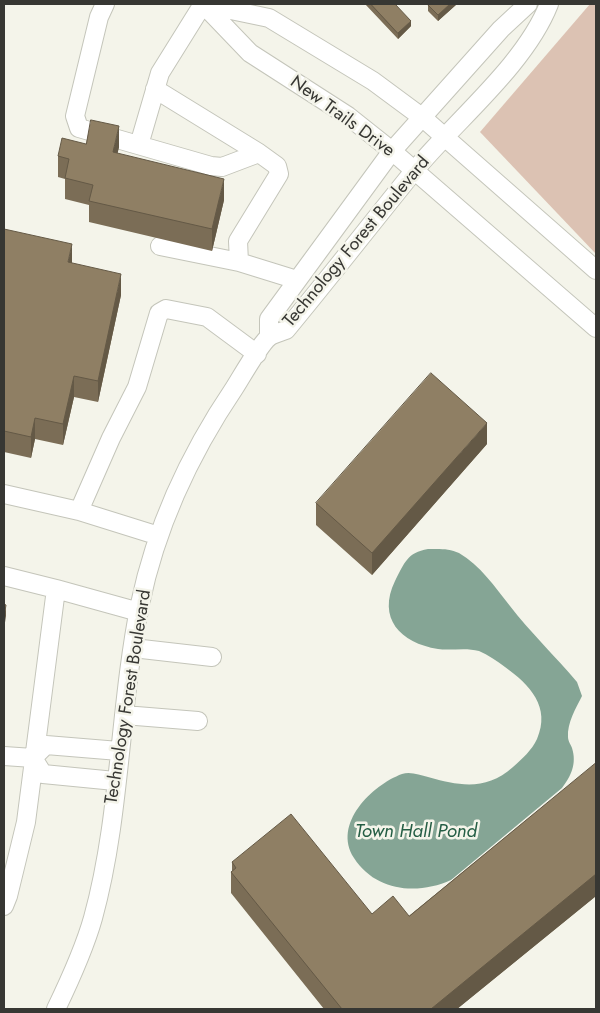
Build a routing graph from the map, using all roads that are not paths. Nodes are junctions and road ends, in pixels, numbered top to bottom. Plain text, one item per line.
1 (105, 4) edge
2 (203, 4) edge
3 (528, 4) edge
4 (549, 4) edge
5 (155, 89) junction
6 (423, 118) junction
7 (445, 138) junction
8 (139, 145) junction
9 (392, 151) junction
10 (260, 153) junction
11 (415, 170) junction
12 (160, 246) dead end
13 (239, 262) junction
14 (596, 270) edge
15 (297, 280) junction
16 (596, 328) edge
17 (268, 337) junction
18 (257, 354) junction
19 (4, 494) edge
20 (79, 511) junction
21 (159, 536) junction
22 (4, 576) edge
23 (56, 589) junction
24 (139, 612) junction
25 (133, 648) junction
26 (212, 657) dead end
27 (124, 715) junction
28 (198, 721) dead end
29 (119, 751) junction
30 (4, 756) edge
31 (33, 758) junction
32 (116, 781) junction
33 (4, 906) edge
34 (56, 1009) edge

1 - 8 street
2 - 5 street
2 - 6 street
2 - 9 street, New Trails Drive
3 - 6 street
4 - 7 street, Technology Forest Boulevard
5 - 8 street
5 - 10 street
6 - 7 street
6 - 9 street
7 - 11 street, Technology Forest Boulevard
7 - 14 street
8 - 10 street
9 - 11 street, New Trails Drive
9 - 15 street
10 - 13 street
11 - 16 street, New Trails Drive
11 - 17 street, Technology Forest Boulevard
12 - 13 street
13 - 15 street
15 - 17 street
17 - 18 street, Technology Forest Boulevard
18 - 20 street
18 - 21 street, Technology Forest Boulevard
19 - 20 street
20 - 21 street
21 - 24 street, Technology Forest Boulevard
22 - 23 street
23 - 24 street
23 - 31 street
24 - 25 street, Technology Forest Boulevard
25 - 26 street
25 - 27 street, Technology Forest Boulevard
27 - 28 street
27 - 29 street, Technology Forest Boulevard
29 - 31 street
29 - 32 street, Technology Forest Boulevard
30 - 31 street
31 - 32 street
31 - 33 street
32 - 34 street, Technology Forest Boulevard

